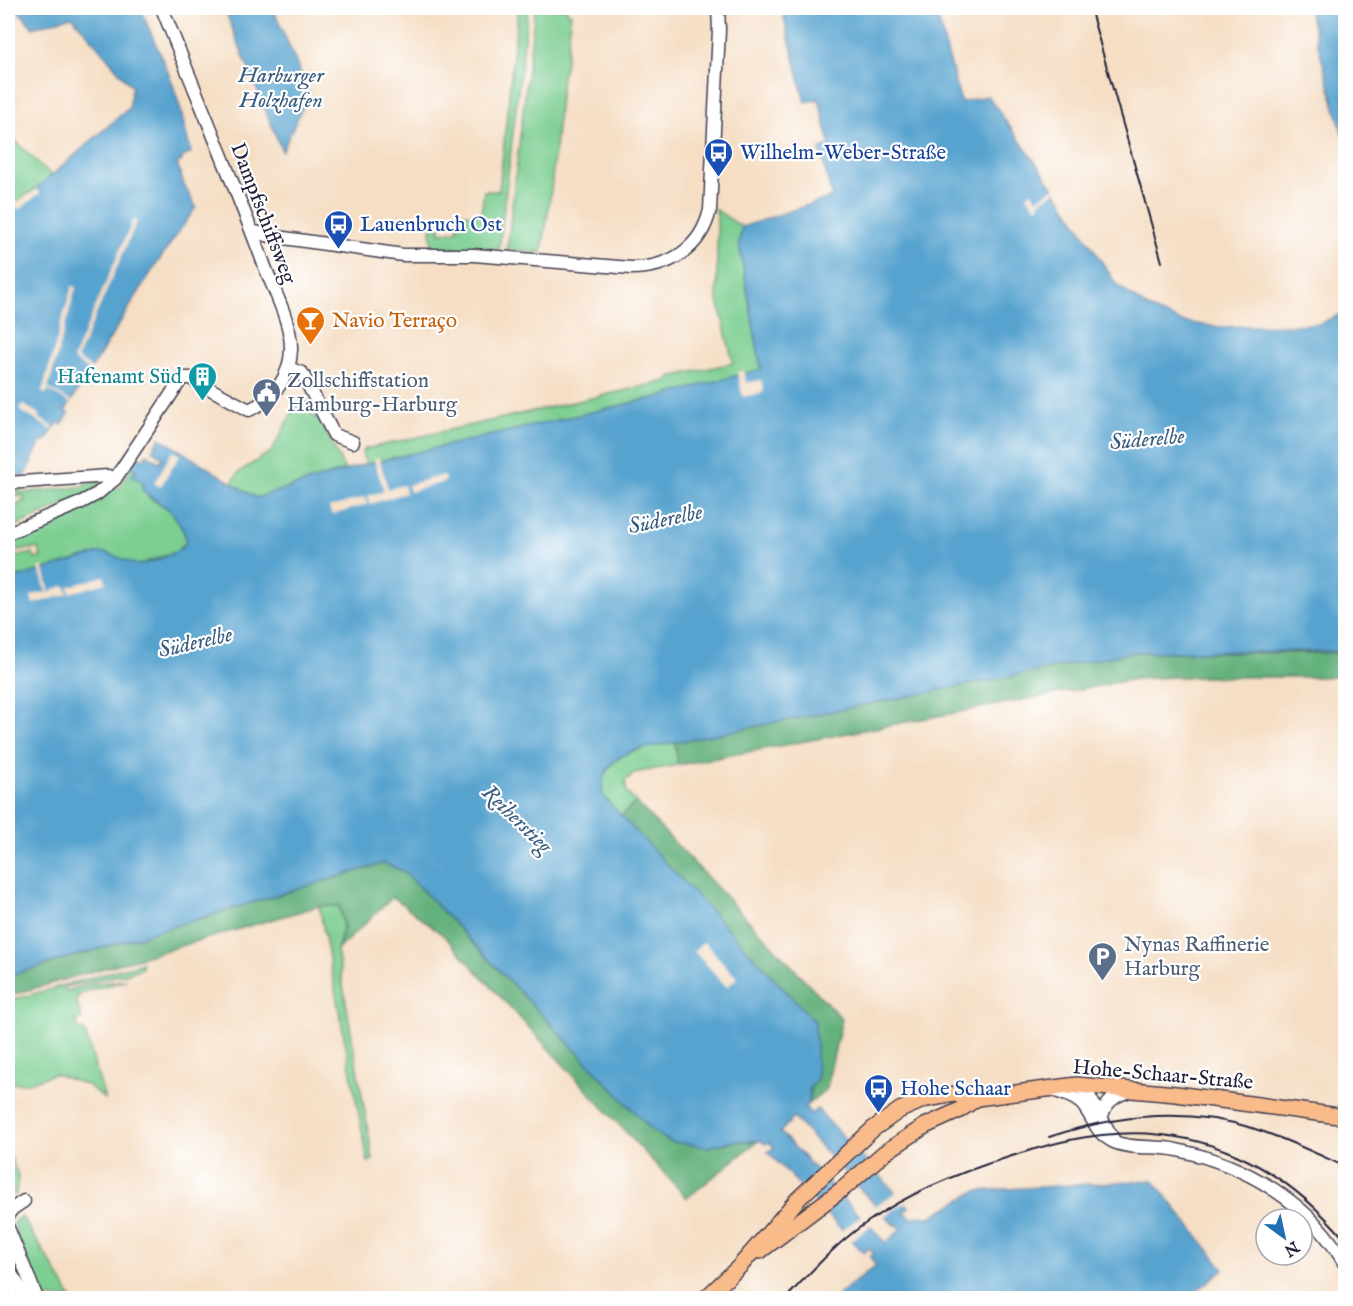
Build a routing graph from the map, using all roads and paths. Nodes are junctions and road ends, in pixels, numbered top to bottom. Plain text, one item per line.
1 (162, 8) edge
2 (717, 8) edge
3 (252, 231) junction
4 (288, 368) junction
5 (353, 442) dead end
6 (115, 479) junction
7 (8, 483) edge
8 (8, 533) edge
9 (1045, 1088) junction
10 (1087, 1088) junction
11 (1138, 1090) junction
12 (977, 1098) junction
13 (1085, 1107) junction
14 (1346, 1117) edge
15 (1101, 1119) junction
16 (1116, 1142) junction
17 (24, 1202) dead end
18 (8, 1215) edge
19 (8, 1228) edge
20 (740, 1266) junction
21 (1346, 1266) edge
22 (8, 1269) edge
23 (27, 1299) edge
24 (37, 1299) edge
25 (706, 1299) edge

1 - 3 street, Dampfschiffsweg
2 - 3 street
3 - 4 street, Dampfschiffsweg
4 - 5 street
4 - 6 street, Dampfschiffsweg
6 - 7 street
6 - 8 street
9 - 10 main road, Hohe-Schaar-Straße
9 - 12 main road, Hohe-Schaar-Straße
9 - 13 street
10 - 11 main road, Hohe-Schaar-Straße
10 - 13 street
10 - 15 street
11 - 14 main road, Hohe-Schaar-Straße
11 - 15 street
12 - 20 main road, Hohe-Schaar-Straße
12 - 20 main road, Hohe-Schaar-Straße
13 - 16 street
15 - 16 street
16 - 21 street
17 - 18 street
19 - 24 street
20 - 25 main road, Hohe-Schaar-Straße
22 - 23 street

